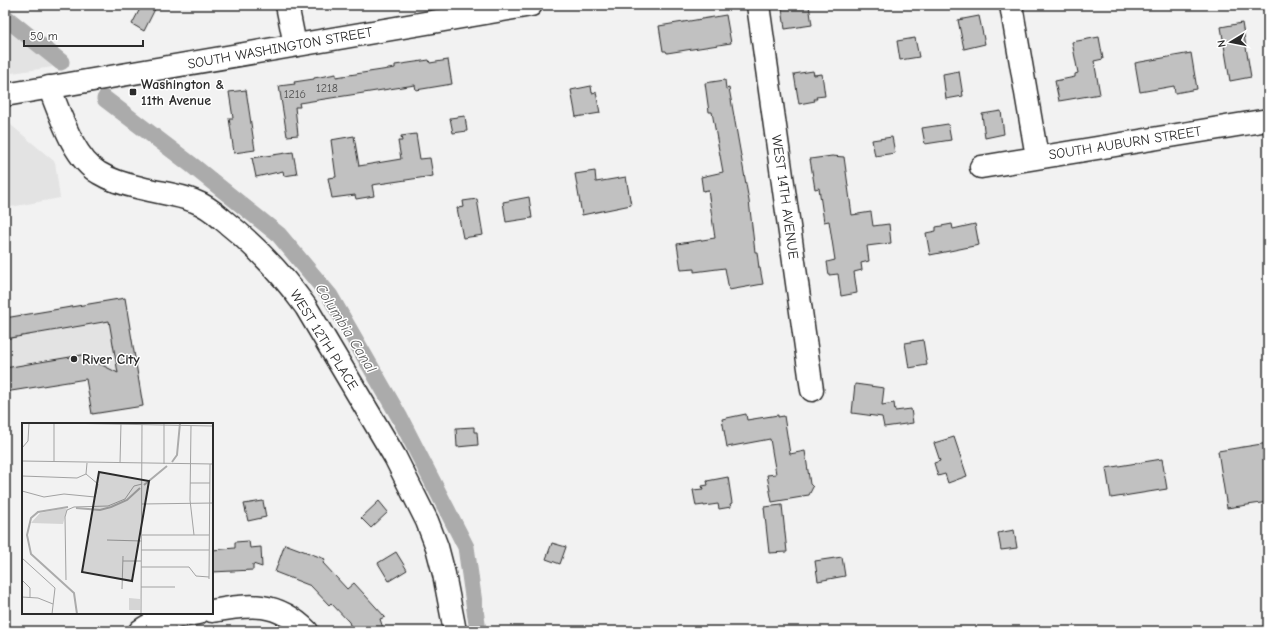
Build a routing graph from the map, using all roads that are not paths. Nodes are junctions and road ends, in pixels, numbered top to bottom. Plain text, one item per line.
1 (287, 5) edge
2 (531, 5) edge
3 (758, 5) edge
4 (1011, 5) edge
5 (295, 45) junction
6 (49, 87) junction
7 (5, 95) edge
8 (1268, 120) edge
9 (1037, 157) junction
10 (981, 167) dead end
11 (812, 390) dead end
12 (213, 610) edge
13 (193, 614) edge
14 (303, 626) edge
15 (140, 631) edge
16 (455, 631) edge

1 - 5 street
2 - 5 street, SOUTH WASHINGTON STREET
3 - 11 street, WEST 14TH AVENUE
4 - 9 street
5 - 6 street, SOUTH WASHINGTON STREET
6 - 7 street, SOUTH WASHINGTON STREET
6 - 16 street, WEST 12TH PLACE
8 - 9 street, SOUTH AUBURN STREET
9 - 10 street, SOUTH AUBURN STREET
12 - 14 street
13 - 15 street

